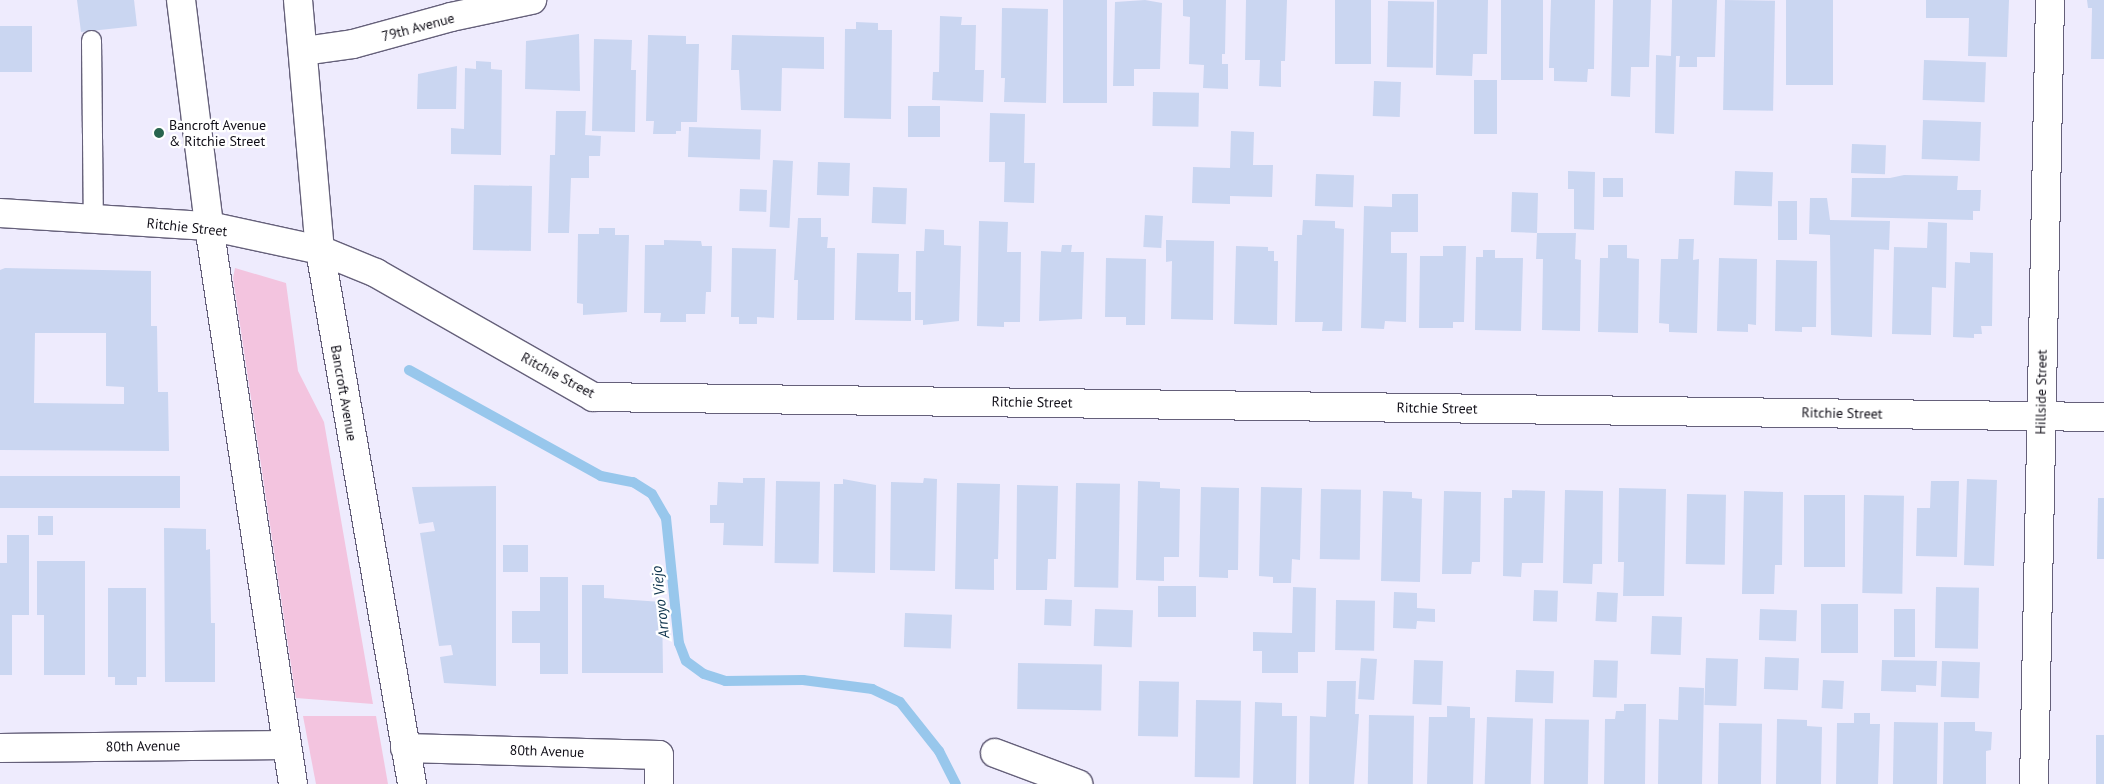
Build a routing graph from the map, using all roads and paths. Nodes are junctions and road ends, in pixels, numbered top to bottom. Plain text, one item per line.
1 (181, 0) edge
2 (298, 0) edge
3 (532, 0) edge
4 (2050, 0) edge
5 (90, 40) dead end
6 (304, 51) junction
7 (0, 213) edge
8 (93, 219) junction
9 (209, 226) junction
10 (320, 250) junction
11 (2040, 416) junction
12 (2104, 417) edge
13 (286, 745) junction
14 (0, 748) edge
15 (405, 748) junction
16 (995, 753) dead end
17 (293, 784) edge
18 (412, 784) edge
19 (659, 784) edge
20 (1078, 784) edge
21 (2034, 784) edge

1 - 9 street
2 - 6 street, Bancroft Avenue
3 - 6 street, 79th Avenue
4 - 11 street, Hillside Street
5 - 8 lane
6 - 10 street, Bancroft Avenue
7 - 8 street, Ritchie Street
8 - 9 street, Ritchie Street
9 - 10 street, Ritchie Street
9 - 13 street
10 - 11 street, Ritchie Street
10 - 15 street, Bancroft Avenue
11 - 12 street, Ritchie Street
11 - 21 street, Hillside Street
13 - 14 street, 80th Avenue
13 - 17 street
15 - 18 street, Bancroft Avenue
15 - 19 street, 80th Avenue
16 - 20 street

